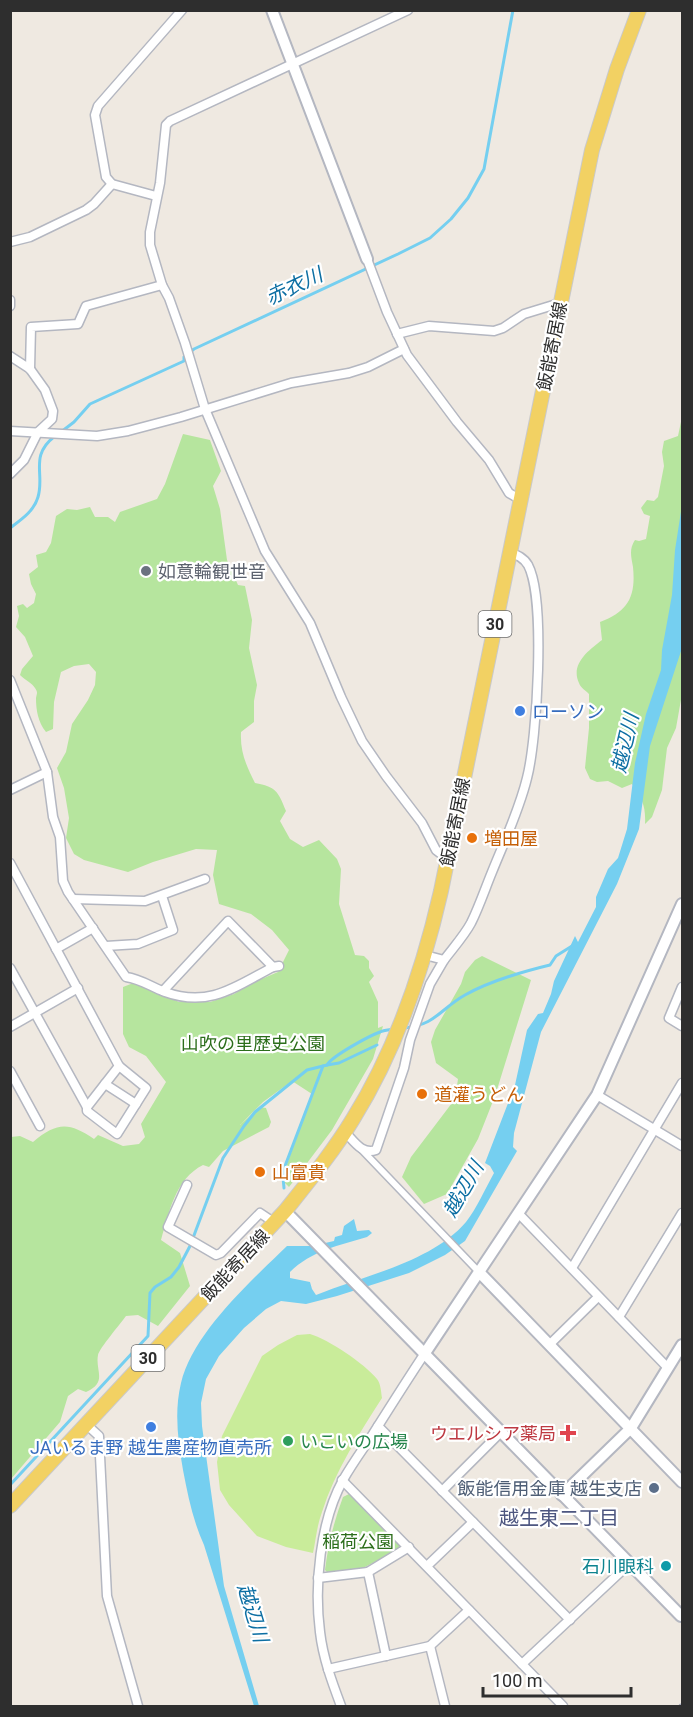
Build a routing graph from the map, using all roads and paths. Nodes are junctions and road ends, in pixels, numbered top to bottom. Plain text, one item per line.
1 (182, 10) edge
2 (272, 10) edge
3 (408, 10) edge
4 (639, 10) edge
5 (293, 63) junction
6 (112, 184) junction
7 (156, 196) junction
8 (10, 242) edge
9 (367, 259) joint
10 (162, 285) junction
11 (10, 300) edge
12 (560, 303) junction
13 (10, 306) edge
14 (397, 334) junction
15 (404, 349) junction
16 (10, 356) edge
17 (30, 369) junction
18 (205, 409) junction
19 (10, 431) edge
20 (38, 432) junction
21 (10, 474) edge
22 (521, 500) junction
23 (510, 552) junction
24 (10, 680) edge
25 (14, 696) edge
26 (47, 772) junction
27 (10, 790) edge
28 (448, 859) junction
29 (10, 863) edge
30 (205, 879) dead end
31 (162, 896) junction
32 (73, 899) junction
33 (682, 904) edge
34 (678, 927) edge
35 (93, 928) junction
36 (106, 946) junction
37 (56, 949) junction
38 (425, 955) junction
39 (444, 960) junction
40 (10, 968) edge
41 (682, 987) edge
42 (78, 988) junction
43 (164, 991) junction
44 (35, 1013) junction
45 (682, 1026) edge
46 (10, 1028) edge
47 (119, 1066) junction
48 (10, 1071) edge
49 (682, 1083) edge
50 (105, 1084) junction
51 (597, 1095) junction
52 (136, 1104) junction
53 (87, 1107) junction
54 (40, 1126) dead end
55 (654, 1130) junction
56 (345, 1132) junction
57 (682, 1146) edge
58 (362, 1150) junction
59 (187, 1185) dead end
60 (285, 1211) junction
61 (682, 1213) edge
62 (519, 1214) junction
63 (275, 1223) junction
64 (572, 1268) junction
65 (479, 1272) junction
66 (598, 1297) junction
67 (620, 1317) junction
68 (550, 1344) junction
69 (682, 1345) edge
70 (425, 1353) junction
71 (668, 1368) junction
72 (87, 1425) junction
73 (378, 1426) junction
74 (631, 1428) junction
75 (501, 1432) junction
76 (681, 1476) edge
77 (342, 1480) junction
78 (442, 1491) junction
79 (562, 1495) junction
80 (10, 1506) edge
81 (472, 1522) junction
82 (409, 1547) junction
83 (629, 1564) junction
84 (427, 1566) junction
85 (368, 1572) junction
86 (318, 1578) junction
87 (469, 1610) junction
88 (681, 1616) dead end
89 (570, 1620) junction
90 (430, 1647) junction
91 (386, 1656) junction
92 (522, 1664) junction
93 (328, 1669) junction
94 (138, 1707) edge
95 (341, 1707) edge
96 (445, 1707) edge
97 (562, 1707) edge

1 - 6 street
2 - 5 street
3 - 5 street
4 - 12 main road, 飯能寄居線 / 30
5 - 7 street
5 - 9 street
6 - 7 street
6 - 8 street
7 - 10 street
9 - 14 street
10 - 17 street
10 - 18 street
11 - 13 street
12 - 14 street
12 - 22 main road, 飯能寄居線 / 30
14 - 15 street
15 - 18 street
15 - 22 street
16 - 17 street
17 - 20 street
18 - 20 street
18 - 28 street
19 - 20 street
20 - 21 street
22 - 23 main road, 飯能寄居線 / 30
23 - 28 main road, 飯能寄居線 / 30
23 - 39 street
24 - 25 street
25 - 26 street
26 - 27 street
26 - 32 street
28 - 38 main road, 飯能寄居線 / 30
29 - 37 street
30 - 31 street
31 - 32 street
31 - 36 street
32 - 35 street
33 - 34 street
34 - 51 street
35 - 36 street
35 - 37 street
36 - 43 street
37 - 42 street
38 - 39 street
38 - 56 main road, 飯能寄居線 / 30
39 - 58 street
40 - 44 street
41 - 45 street
42 - 44 street
42 - 47 street
43 - 43 street
44 - 46 street
44 - 53 street
47 - 50 street
47 - 52 street
48 - 54 street
49 - 55 street
50 - 52 street
50 - 53 street
51 - 55 street
51 - 62 street
52 - 53 street
55 - 57 street
55 - 64 street
56 - 58 street
56 - 60 main road, 飯能寄居線 / 30
58 - 65 street
59 - 63 street
60 - 63 main road, 飯能寄居線 / 30
60 - 70 street
61 - 67 street
62 - 64 street
62 - 65 street
63 - 72 main road, 飯能寄居線 / 30
64 - 66 street
65 - 68 street
65 - 70 street
66 - 67 street
66 - 68 street
67 - 71 street
68 - 74 street
69 - 71 street
70 - 73 street
70 - 75 street
71 - 74 street
72 - 80 main road, 飯能寄居線 / 30
72 - 94 street
73 - 77 street
73 - 78 street
74 - 76 street
74 - 79 street
75 - 78 street
75 - 79 street
77 - 82 street
77 - 86 street
78 - 81 street
79 - 83 street
81 - 84 street
81 - 89 street
82 - 84 street
82 - 85 street
83 - 88 street
83 - 89 street
84 - 87 street
85 - 86 street
85 - 91 street
86 - 93 street
87 - 90 street
87 - 92 street
89 - 92 street
90 - 91 street
90 - 96 street
91 - 93 street
92 - 97 street
93 - 95 street

